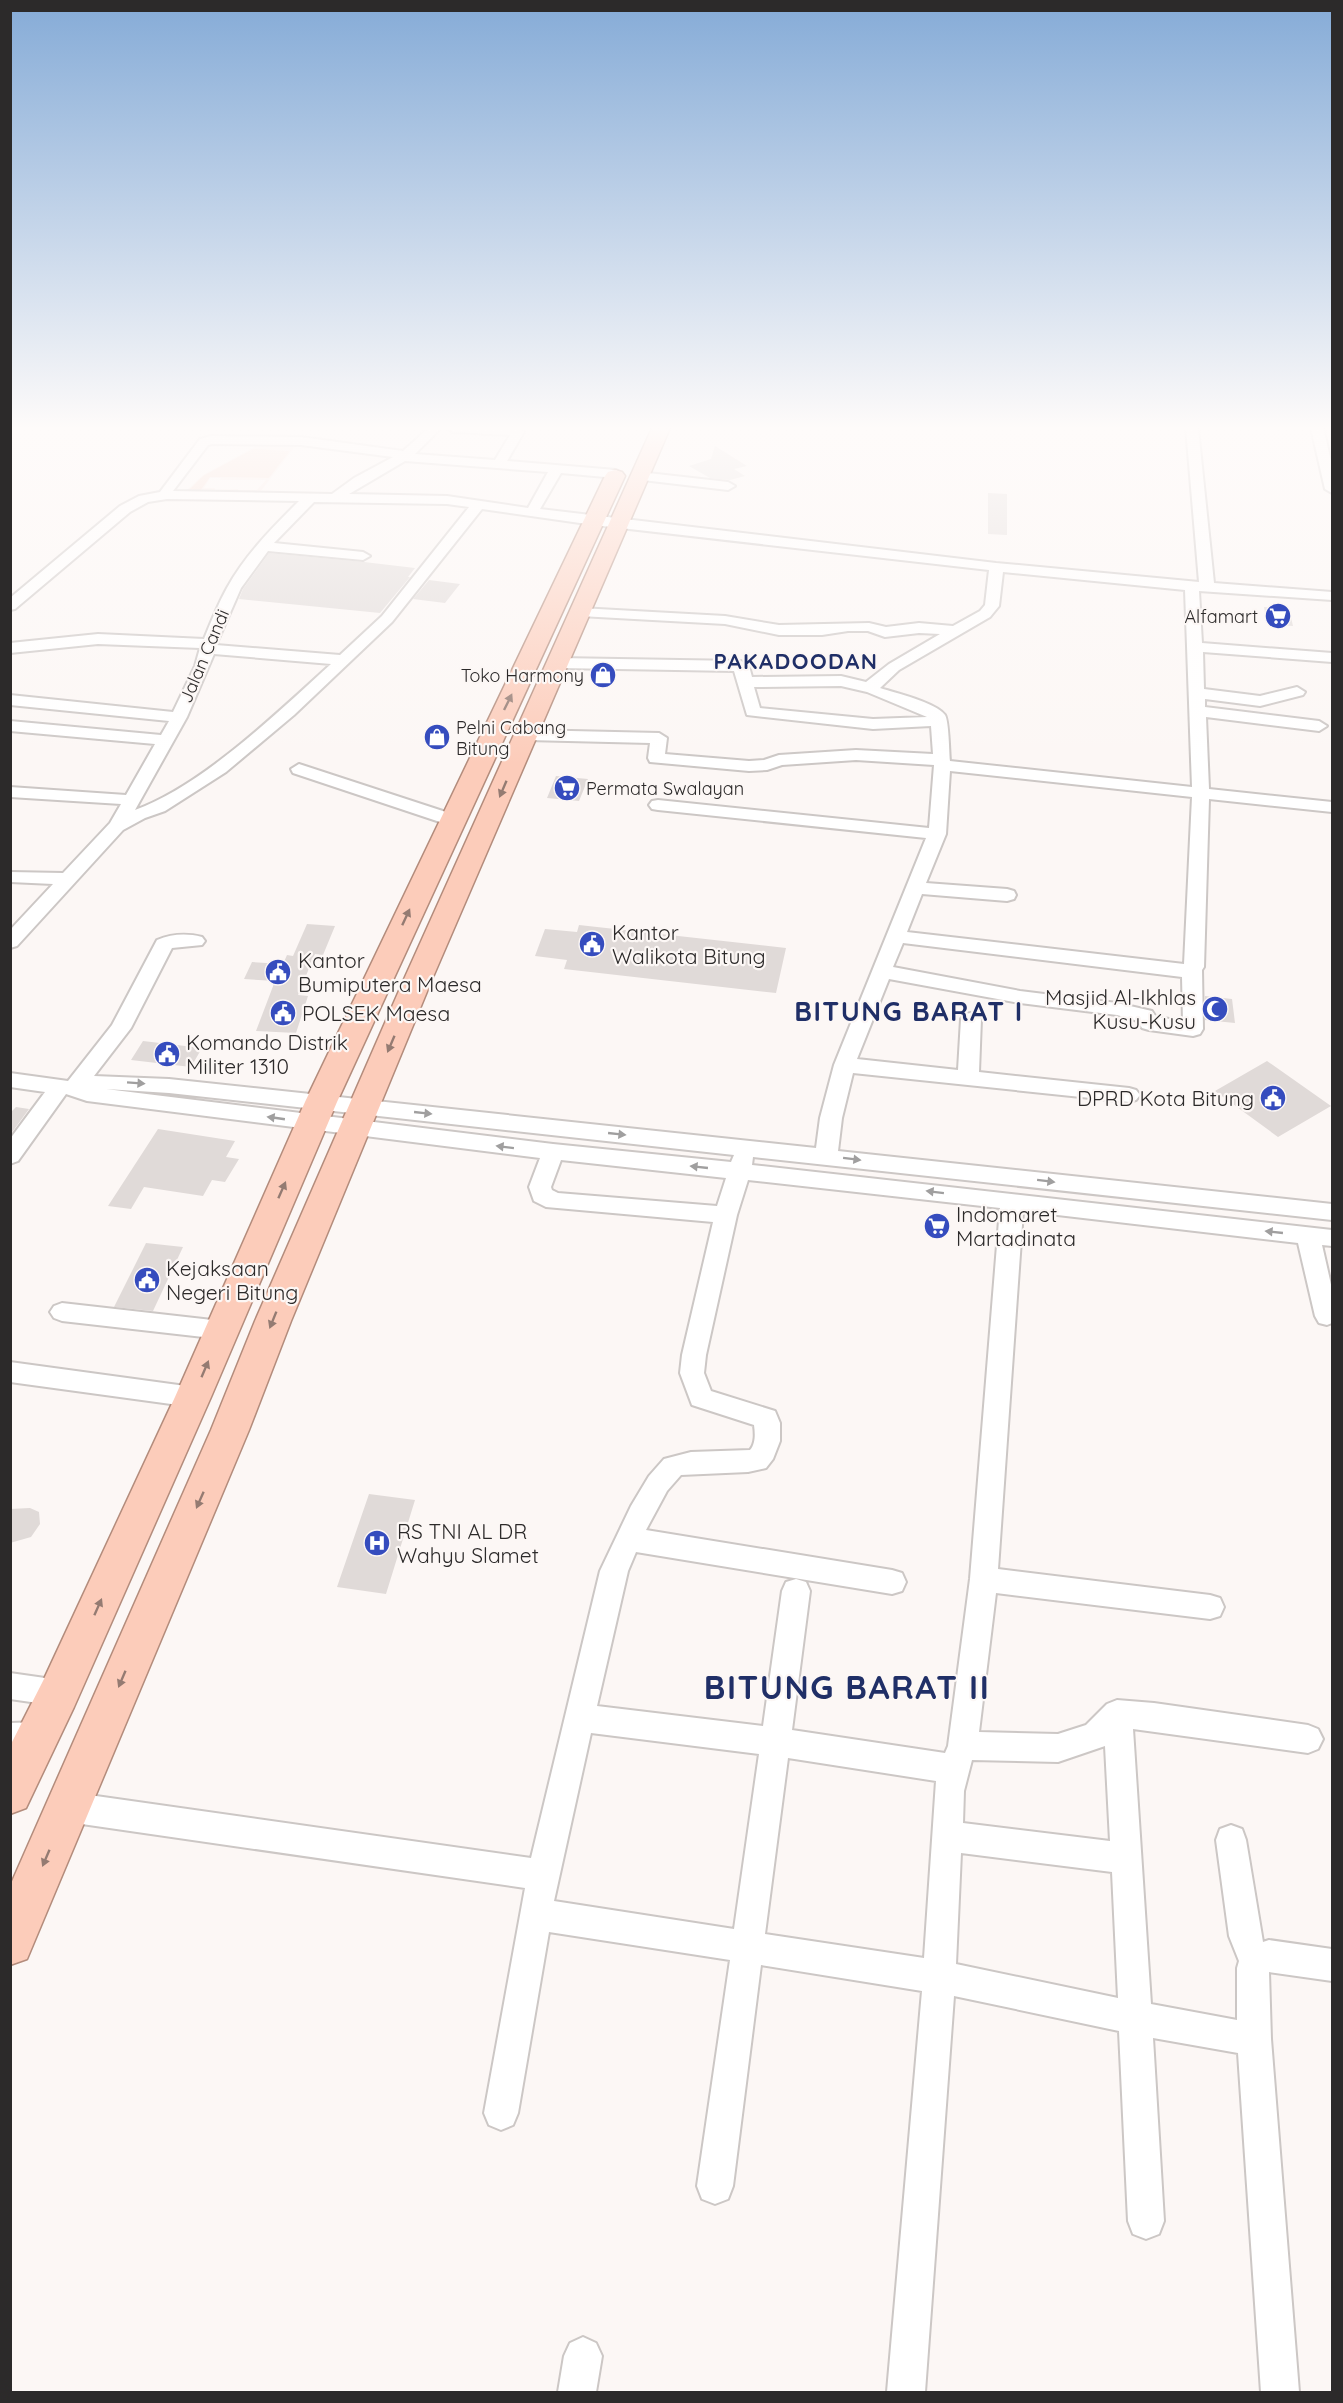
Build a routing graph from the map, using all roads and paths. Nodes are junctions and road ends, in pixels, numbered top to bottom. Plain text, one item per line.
1 (88, 540) edge
2 (270, 540) edge
3 (450, 540) edge
4 (597, 540) edge
5 (601, 540) edge
6 (758, 540) edge
7 (1198, 540) edge
8 (264, 546) junction
9 (363, 556) dead end
10 (996, 567) junction
11 (1200, 586) junction
12 (1332, 596) edge
13 (10, 606) edge
14 (580, 612) junction
15 (956, 631) junction
16 (209, 646) junction
17 (1194, 647) junction
18 (10, 648) edge
19 (1332, 657) edge
20 (343, 660) junction
21 (558, 663) junction
22 (745, 682) junction
23 (871, 688) junction
24 (1297, 692) dead end
25 (1197, 693) junction
26 (10, 700) edge
27 (1198, 711) junction
28 (179, 717) junction
29 (939, 721) junction
30 (10, 726) edge
31 (1319, 726) dead end
32 (527, 735) junction
33 (165, 740) junction
34 (942, 762) junction
35 (299, 769) dead end
36 (10, 792) edge
37 (1202, 792) junction
38 (131, 800) junction
39 (658, 805) dead end
40 (1332, 807) edge
41 (452, 820) junction
42 (117, 826) junction
43 (937, 834) junction
44 (10, 877) edge
45 (69, 879) junction
46 (915, 888) junction
47 (1007, 896) dead end
48 (894, 936) junction
49 (195, 941) dead end
50 (10, 942) edge
51 (1192, 968) junction
52 (881, 971) junction
53 (971, 1019) dead end
54 (844, 1065) junction
55 (968, 1078) junction
56 (10, 1080) edge
57 (71, 1088) junction
58 (1129, 1095) dead end
59 (316, 1113) junction
60 (359, 1118) junction
61 (746, 1147) junction
62 (553, 1152) junction
63 (10, 1156) edge
64 (826, 1156) junction
65 (739, 1172) junction
66 (1206, 1200) junction
67 (1012, 1201) junction
68 (1332, 1212) edge
69 (726, 1215) junction
70 (1208, 1225) junction
71 (1308, 1235) junction
72 (1332, 1238) edge
73 (62, 1312) dead end
74 (1327, 1316) dead end
75 (221, 1330) junction
76 (10, 1372) edge
77 (193, 1397) junction
78 (173, 1442) junction
79 (223, 1446) junction
80 (628, 1539) junction
81 (984, 1578) junction
82 (892, 1582) dead end
83 (796, 1591) dead end
84 (1210, 1607) dead end
85 (10, 1686) edge
86 (59, 1693) junction
87 (1117, 1714) junction
88 (579, 1718) junction
89 (24, 1736) edge
90 (1308, 1739) dead end
91 (776, 1742) junction
92 (958, 1758) junction
93 (10, 1793) edge
94 (68, 1807) junction
95 (947, 1836) junction
96 (1230, 1840) dead end
97 (1127, 1858) junction
98 (543, 1875) junction
99 (536, 1914) junction
100 (10, 1942) edge
101 (746, 1946) junction
102 (1256, 1960) junction
103 (1332, 1965) edge
104 (939, 1977) junction
105 (1134, 2018) junction
106 (1241, 2037) dead end
107 (501, 2113) dead end
108 (715, 2186) dead end
109 (1146, 2221) dead end
110 (583, 2356) dead end
111 (577, 2392) edge
112 (906, 2392) edge
113 (1280, 2392) edge

1 - 13 street
2 - 8 street, Jalan Candi
3 - 20 street
41 -> 4 highway
5 - 14 highway
6 - 10 street
7 - 11 street
8 - 9 street
8 - 16 street, Jalan Candi
10 - 11 street
10 - 15 street
11 - 12 street
11 - 17 street
14 - 15 street
14 - 21 highway
15 - 23 street
16 - 18 street
16 - 20 street
16 - 28 street, Jalan Candi
17 - 19 street
17 - 25 street
20 - 42 street
21 - 22 street
21 - 32 highway
22 - 23 street
22 - 29 street
23 - 29 street
24 - 25 street
25 - 27 street
26 - 28 street
27 - 31 street
27 - 37 street
28 - 33 street, Jalan Candi
29 - 34 street
30 - 33 street
32 - 34 street
32 -> 60 highway
33 - 38 street, Jalan Candi
34 - 37 street
34 - 43 street
35 - 41 street
36 - 38 street
37 - 40 street
37 - 51 street
38 - 42 street, Jalan Candi
39 - 43 street
59 -> 41 highway
42 - 45 street
43 - 46 street
44 - 45 street
45 - 50 street
46 - 47 street
46 - 48 street
48 - 51 street
48 - 52 street
49 - 57 street
51 - 52 street
52 - 54 street
53 - 55 street
54 - 55 street
54 - 64 street
55 - 58 street
56 - 57 street
57 - 59 street
57 - 63 street
59 - 60 street
75 -> 59 highway
60 -> 61 street
62 -> 60 street
60 -> 79 highway
61 - 64 street
61 - 65 street
65 -> 62 street
62 - 69 street
64 -> 66 street
67 -> 65 street
65 - 69 street
66 - 68 street
66 - 70 street
67 - 70 street
67 - 81 street
69 - 80 street
71 -> 70 street
71 - 72 street
71 - 74 street
73 - 75 street
77 -> 75 highway
76 - 77 street
77 - 78 highway
78 - 79 highway
86 -> 78 highway
79 -> 94 highway
80 - 82 street
80 - 88 street
81 - 84 street
81 - 92 street
83 - 91 street
85 - 86 street
86 - 89 highway
87 - 90 street
87 - 92 street
87 - 97 street
88 - 91 street
88 - 98 street
89 - 93 highway
91 - 92 street
91 - 101 street
92 - 95 street
94 - 98 street
94 -> 100 highway
95 - 97 street
95 - 104 street
96 - 102 street
97 - 105 street
98 - 99 street
99 - 101 street
99 - 107 street
101 - 104 street
101 - 108 street
102 - 103 street
102 - 113 street
104 - 105 street
104 - 112 street
105 - 106 street
105 - 109 street
110 - 111 street

